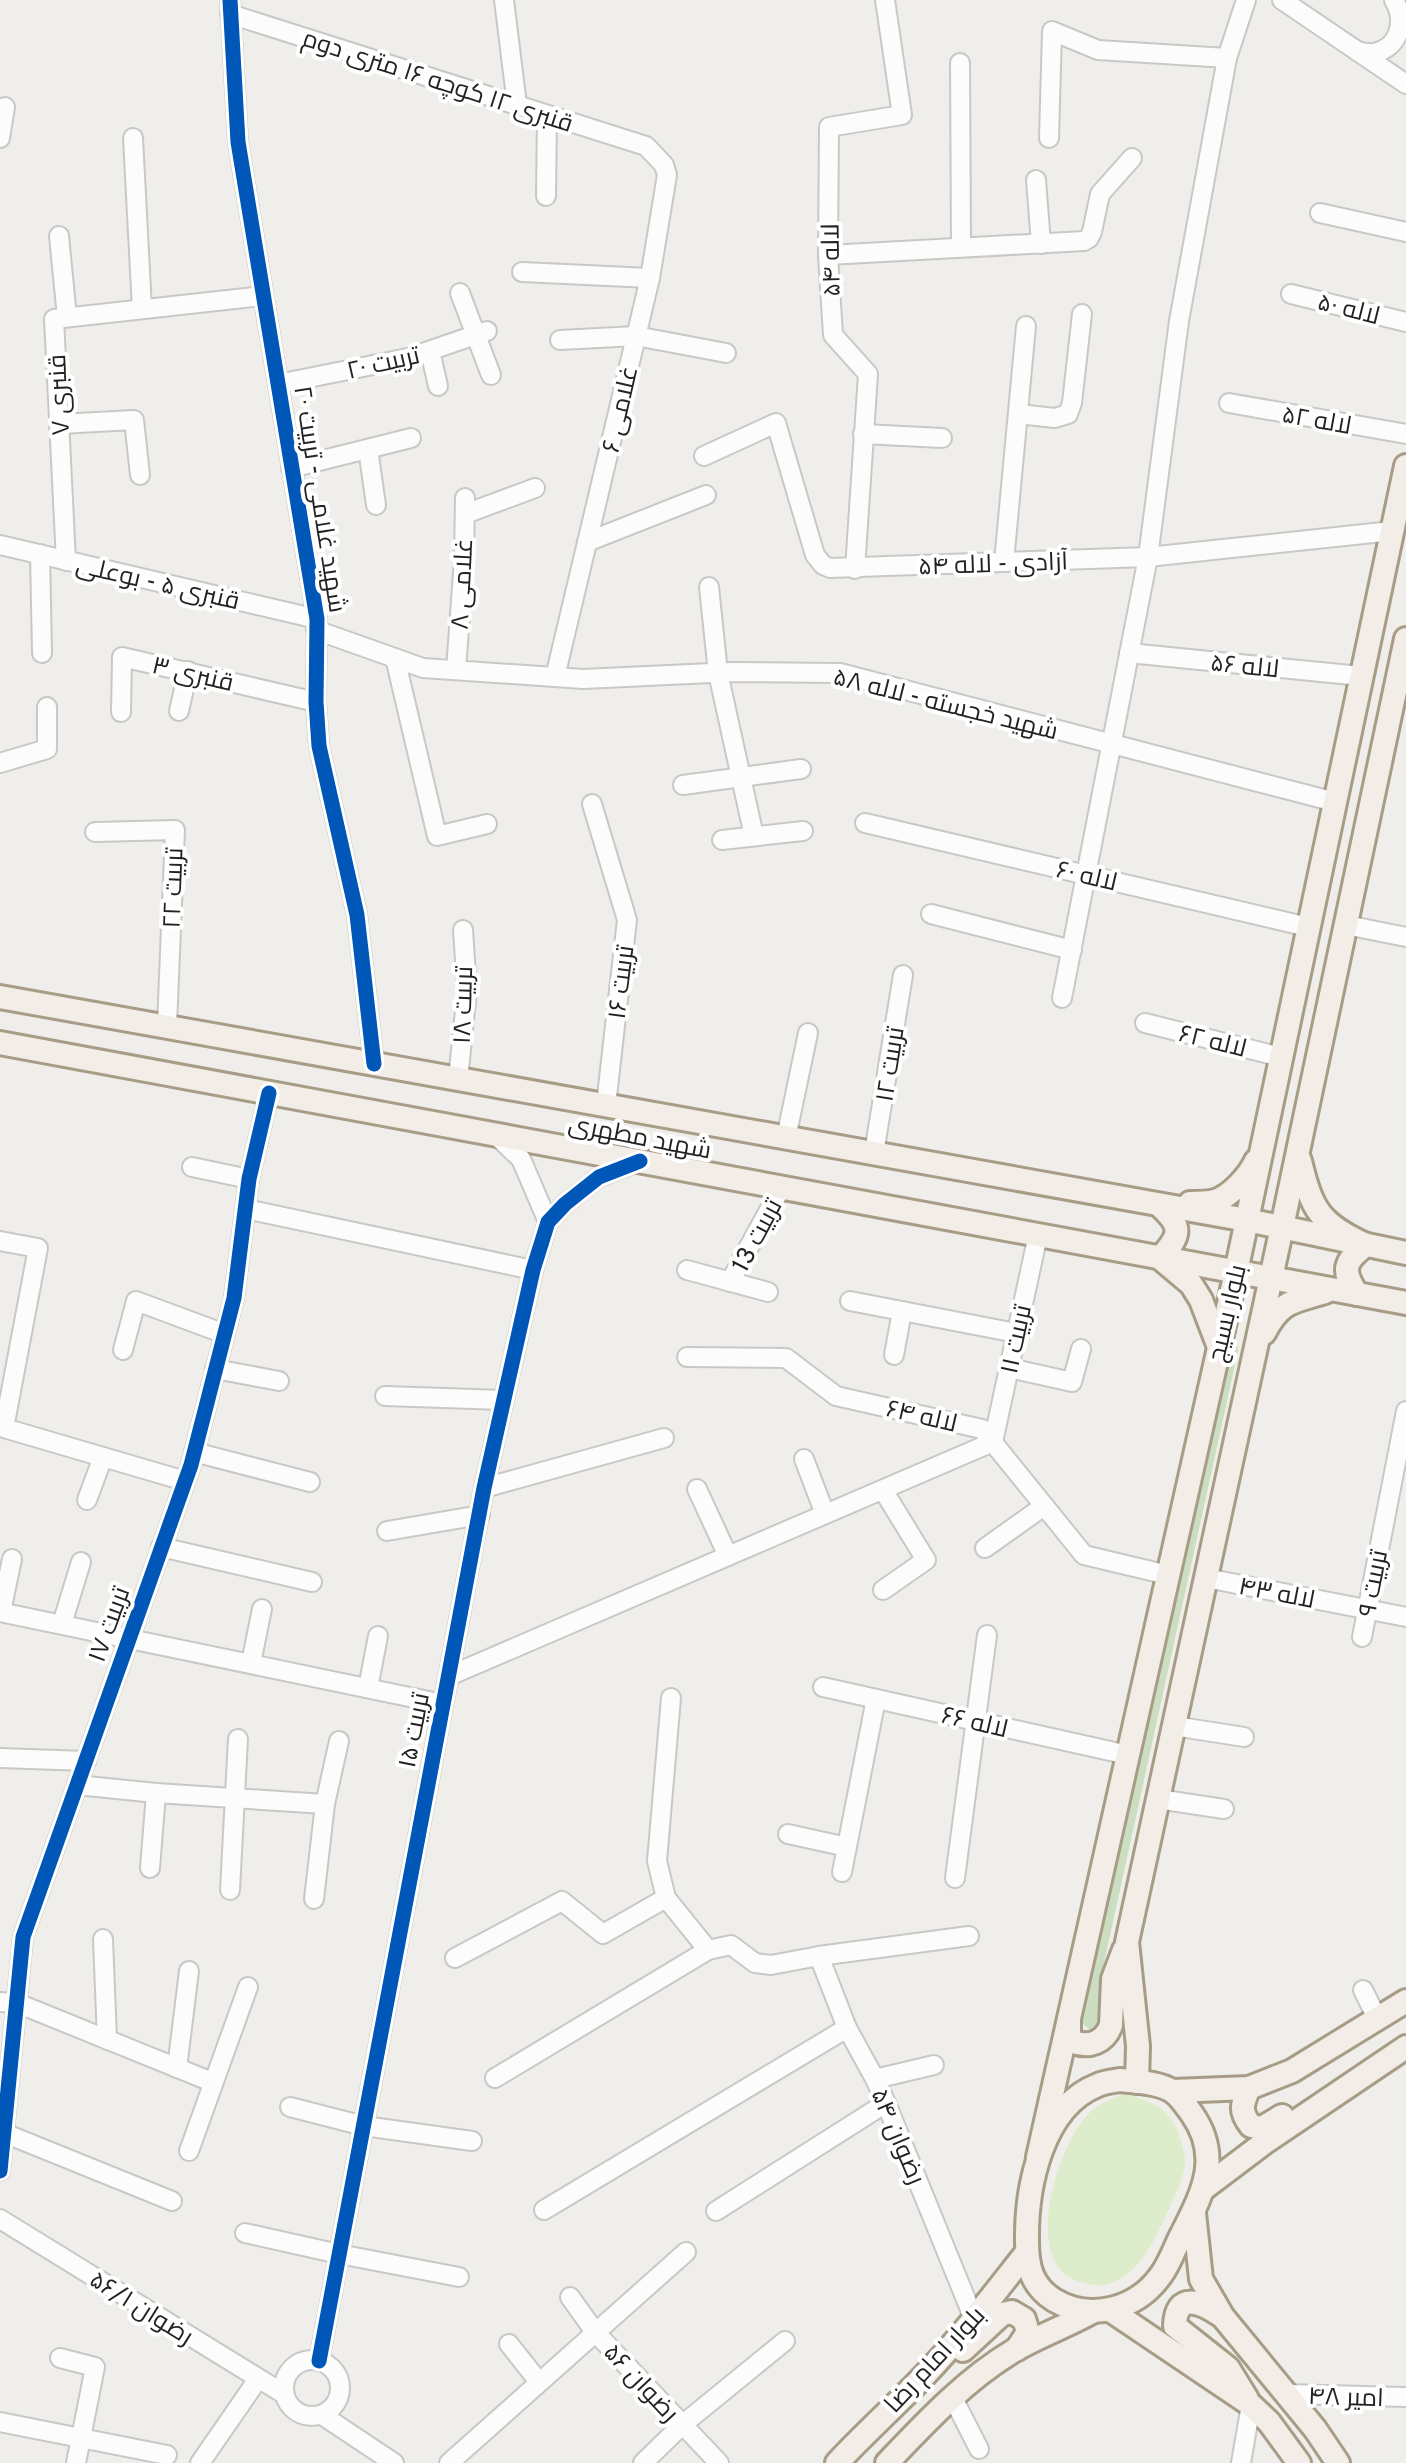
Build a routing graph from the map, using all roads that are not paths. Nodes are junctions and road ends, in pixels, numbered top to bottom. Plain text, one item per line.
1 (504, 0) edge
2 (885, 0) edge
3 (1246, 0) edge
4 (1282, 0) edge
5 (1394, 0) edge
6 (230, 7) edge
7 (1356, 52) junction
8 (1227, 58) junction
9 (960, 63) dead end
10 (1406, 84) edge
11 (517, 105) junction
12 (5, 107) dead end
13 (547, 115) junction
14 (0, 138) edge
15 (133, 138) dead end
16 (1049, 138) dead end
17 (646, 146) joint
18 (1132, 158) dead end
19 (1036, 180) dead end
20 (546, 196) dead end
21 (1320, 213) dead end
22 (1406, 232) edge
23 (59, 236) dead end
24 (1041, 244) junction
25 (960, 247) junction
26 (828, 256) junction
27 (522, 272) dead end
28 (650, 278) junction
29 (460, 292) dead end
30 (1292, 294) dead end
31 (263, 296) junction
32 (142, 310) junction
33 (1082, 314) dead end
34 (68, 318) junction
35 (1406, 322) edge
36 (1026, 326) dead end
37 (482, 333) junction
38 (636, 336) junction
39 (560, 340) dead end
40 (430, 350) junction
41 (726, 353) dead end
42 (491, 374) dead end
43 (278, 384) junction
44 (438, 386) dead end
45 (1228, 403) dead end
46 (1018, 414) junction
47 (59, 424) junction
48 (864, 434) junction
49 (1406, 434) edge
50 (411, 438) dead end
51 (942, 438) dead end
52 (368, 449) junction
53 (704, 456) dead end
54 (1406, 466) edge
55 (291, 468) junction
56 (140, 474) dead end
57 (534, 488) dead end
58 (706, 496) dead end
59 (376, 505) dead end
60 (1392, 530) junction
61 (587, 542) junction
62 (0, 545) edge
63 (40, 554) junction
64 (1148, 557) junction
65 (66, 561) junction
66 (1004, 562) junction
67 (855, 569) junction
68 (709, 587) dead end
69 (316, 624) junction
70 (1405, 650) edge
71 (42, 652) dead end
72 (1129, 654) junction
73 (395, 658) junction
74 (456, 670) junction
75 (188, 671) junction
76 (718, 673) junction
77 (1362, 676) junction
78 (555, 677) junction
79 (316, 702) junction
80 (47, 707) dead end
81 (179, 711) dead end
82 (121, 712) dead end
83 (1112, 744) junction
84 (0, 763) edge
85 (801, 770) dead end
86 (742, 779) junction
87 (683, 785) dead end
88 (1335, 802) junction
89 (592, 804) dead end
90 (865, 823) dead end
91 (488, 824) dead end
92 (803, 830) dead end
93 (95, 832) dead end
94 (754, 836) junction
95 (722, 840) dead end
96 (1086, 875) junction
97 (931, 914) dead end
98 (1346, 925) junction
99 (1308, 927) junction
100 (462, 930) dead end
101 (1406, 937) edge
102 (1072, 950) junction
103 (903, 975) dead end
104 (0, 996) edge
105 (1062, 998) dead end
106 (1145, 1023) dead end
107 (167, 1026) junction
108 (808, 1034) dead end
109 (0, 1042) edge
110 (1281, 1057) junction
111 (374, 1064) junction
112 (458, 1079) junction
113 (269, 1092) junction
114 (606, 1105) junction
115 (496, 1134) junction
116 (786, 1138) junction
117 (1263, 1144) junction
118 (874, 1153) junction
119 (1298, 1153) junction
120 (640, 1161) junction
121 (192, 1168) dead end
122 (249, 1179) junction
123 (781, 1188) junction
124 (1159, 1204) junction
125 (246, 1208) junction
126 (1247, 1220) junction
127 (548, 1222) junction
128 (1282, 1226) junction
129 (1038, 1236) junction
130 (0, 1241) edge
131 (1366, 1245) junction
132 (1406, 1253) edge
133 (1160, 1258) junction
134 (533, 1270) junction
135 (687, 1270) dead end
136 (1236, 1272) junction
137 (1271, 1278) junction
138 (730, 1282) junction
139 (768, 1292) dead end
140 (1357, 1294) junction
141 (850, 1301) dead end
142 (1406, 1304) edge
143 (902, 1311) junction
144 (1016, 1333) junction
145 (224, 1334) junction
146 (1219, 1347) junction
147 (1081, 1349) dead end
148 (1256, 1349) junction
149 (123, 1350) dead end
150 (894, 1354) dead end
151 (688, 1357) dead end
152 (1009, 1368) junction
153 (216, 1369) junction
154 (279, 1381) dead end
155 (385, 1396) dead end
156 (503, 1400) junction
157 (1406, 1411) edge
158 (664, 1438) dead end
159 (993, 1442) junction
160 (1402, 1450) edge
161 (194, 1452) junction
162 (103, 1456) junction
163 (804, 1459) dead end
164 (185, 1481) junction
165 (310, 1482) dead end
166 (484, 1488) junction
167 (697, 1488) dead end
168 (883, 1490) junction
169 (87, 1500) dead end
170 (1044, 1506) junction
171 (825, 1514) junction
172 (480, 1515) junction
173 (387, 1531) dead end
174 (161, 1548) junction
175 (986, 1548) dead end
176 (728, 1556) junction
177 (12, 1559) dead end
178 (81, 1562) dead end
179 (1168, 1575) junction
180 (1206, 1578) junction
181 (312, 1582) dead end
182 (884, 1590) dead end
183 (262, 1609) dead end
184 (1367, 1610) junction
185 (1, 1612) edge
186 (1406, 1618) edge
187 (62, 1624) junction
188 (987, 1635) dead end
189 (378, 1636) dead end
190 (1362, 1637) dead end
191 (129, 1638) junction
192 (252, 1663) junction
193 (448, 1676) junction
194 (822, 1687) dead end
195 (368, 1688) junction
196 (670, 1698) dead end
197 (876, 1699) junction
198 (443, 1704) junction
199 (975, 1721) junction
200 (1174, 1726) junction
201 (1244, 1738) dead end
202 (238, 1739) dead end
203 (338, 1741) dead end
204 (1128, 1755) junction
205 (0, 1758) edge
206 (86, 1761) junction
207 (77, 1785) junction
208 (156, 1793) junction
209 (235, 1799) junction
210 (1158, 1799) junction
211 (325, 1804) junction
212 (1224, 1809) dead end
213 (788, 1834) dead end
214 (847, 1847) junction
215 (150, 1868) dead end
216 (842, 1872) dead end
217 (955, 1878) dead end
218 (230, 1890) dead end
219 (666, 1898) junction
220 (314, 1899) dead end
221 (969, 1936) dead end
222 (103, 1939) dead end
223 (1127, 1942) junction
224 (708, 1950) junction
225 (819, 1956) junction
226 (455, 1958) dead end
227 (189, 1971) dead end
228 (248, 1987) dead end
229 (1363, 1990) dead end
230 (1406, 2001) edge
231 (8, 2003) edge
232 (1069, 2016) junction
233 (1377, 2018) junction
234 (847, 2028) junction
235 (107, 2040) junction
236 (1406, 2045) edge
237 (934, 2065) dead end
238 (178, 2068) junction
239 (495, 2078) dead end
240 (875, 2079) junction
241 (212, 2082) junction
242 (1137, 2082) junction
243 (1249, 2088) junction
244 (1173, 2091) junction
245 (886, 2103) junction
246 (290, 2108) dead end
247 (364, 2126) junction
248 (4, 2132) junction
249 (472, 2141) dead end
250 (189, 2151) dead end
251 (1038, 2157) junction
252 (0, 2171) edge
253 (1198, 2200) junction
254 (172, 2201) dead end
255 (544, 2210) dead end
256 (716, 2212) dead end
257 (0, 2219) edge
258 (244, 2232) dead end
259 (686, 2252) dead end
260 (1027, 2252) junction
261 (339, 2254) junction
262 (460, 2277) dead end
263 (570, 2297) dead end
264 (1101, 2311) junction
265 (1222, 2317) junction
266 (974, 2319) junction
267 (595, 2332) junction
268 (785, 2341) dead end
269 (509, 2344) dead end
270 (1017, 2349) junction
271 (60, 2358) dead end
272 (319, 2361) junction
273 (920, 2379) junction
274 (258, 2380) junction
275 (540, 2382) junction
276 (284, 2394) junction
277 (1286, 2394) junction
278 (953, 2398) junction
279 (1406, 2398) edge
280 (1250, 2405) junction
281 (322, 2415) junction
282 (0, 2422) edge
283 (682, 2425) junction
284 (80, 2438) junction
285 (978, 2449) dead end
286 (167, 2455) dead end
287 (76, 2463) edge
288 (200, 2463) edge
289 (394, 2463) edge
290 (449, 2463) edge
291 (643, 2463) edge
292 (719, 2463) edge
293 (837, 2463) edge
294 (887, 2463) edge
295 (1241, 2463) edge
296 (1299, 2463) edge
297 (1338, 2463) edge

1 - 11 street
2 - 26 street, لاله ۵۴
3 - 8 street
4 - 7 street
5 - 7 street
6 - 11 street, قنبری ۱۲ کوچه ۱۶ متری دوم
6 - 31 street, شهید غلامی - تربیت ۲۰
7 - 10 street
8 - 16 street
8 - 64 street
9 - 25 street
11 - 13 street, قنبری ۱۲ کوچه ۱۶ متری دوم
12 - 14 street
13 - 17 street, قنبری ۱۲ کوچه ۱۶ متری دوم
13 - 20 street
15 - 32 street
17 - 28 street, غلامی ۶
18 - 24 street
19 - 24 street
21 - 22 street
23 - 34 street
24 - 25 street
25 - 26 street
26 - 48 street, لاله ۵۴
27 - 28 street
28 - 38 street, غلامی ۶
29 - 37 street
30 - 35 street, لاله ۵۰
31 - 32 street, قنبری ۷
31 - 43 street, شهید غلامی - تربیت ۲۰
32 - 34 street, قنبری ۷
33 - 46 street
34 - 47 street, قنبری ۷
36 - 46 street
37 - 40 street, تربیت ۲۰
37 - 42 street
38 - 39 street
38 - 41 street
38 - 61 street, غلامی ۶
40 - 43 street, تربیت ۲۰
40 - 44 street
43 - 55 street, شهید غلامی - تربیت ۲۰
45 - 49 street, لاله ۵۲
46 - 66 street
47 - 56 street
47 - 65 street, قنبری ۷
48 - 51 street
48 - 67 street, لاله ۵۴
50 - 52 street
52 - 55 street
52 - 59 street
53 - 67 street, آزادی - لاله ۵۴
54 - 60 main road, بلوار بسیج
55 - 69 street, شهید غلامی - تربیت ۲۰
57 - 74 street, غلامی ۸
58 - 61 street
60 - 64 street, آزادی - لاله ۵۴
60 - 77 main road, بلوار بسیج
61 - 78 street, غلامی ۶
62 - 63 street, قنبری ۵ - بوعلی
63 - 65 street, قنبری ۵ - بوعلی
63 - 71 street
64 - 66 street, آزادی - لاله ۵۴
64 - 72 street
65 - 69 street, قنبری ۵ - بوعلی
66 - 67 street, آزادی - لاله ۵۴
68 - 76 street
69 - 73 street, شهید خجسته - لاله ۵۸
69 - 79 street, شهید غلامی - تربیت ۲۰
70 - 98 main road, بلوار بسیج
72 - 77 street, لاله ۵۶
72 - 83 street
73 - 74 street, شهید خجسته - لاله ۵۸
73 - 91 street
74 - 78 street, شهید خجسته - لاله ۵۸
75 - 79 street, قنبری ۳
75 - 81 street
75 - 82 street, قنبری ۳
76 - 78 street, شهید خجسته - لاله ۵۸
76 - 83 street, شهید خجسته - لاله ۵۸
76 - 86 street
77 - 88 main road, بلوار بسیج
79 - 111 street, شهید غلامی - تربیت ۲۰
80 - 84 street
83 - 88 street, شهید خجسته - لاله ۵۸
83 - 96 street
85 - 86 street
86 - 87 street
86 - 94 street
88 - 99 main road, بلوار بسیج
89 - 114 street, تربیت ۱۶
90 - 96 street, لاله ۶۰
92 - 94 street
93 - 107 street, تربیت ۲۲
94 - 95 street
96 - 99 street, لاله ۶۰
96 - 102 street
97 - 102 street
98 - 101 street
98 - 119 main road, بلوار بسیج
99 - 110 main road, بلوار بسیج
100 - 112 street, تربیت ۱۸
102 - 105 street
103 - 118 street, تربیت ۱۲
104 - 107 main road, شهید مطهری
106 - 110 street, لاله ۶۲
107 - 111 main road, شهید مطهری
108 - 116 street
109 - 113 main road, شهید مطهری
110 - 117 main road, بلوار بسیج
111 - 112 main road, شهید مطهری
112 - 114 main road, شهید مطهری
113 - 115 main road, شهید مطهری
113 - 122 street, تربیت ۱۷
114 - 116 main road, شهید مطهری
115 - 120 main road, شهید مطهری
115 - 127 street
116 - 118 main road, شهید مطهری
117 - 119 main road
117 - 124 main road
117 - 126 main road, بلوار بسیج
118 - 124 main road, شهید مطهری
119 - 128 main road, بلوار بسیج
119 - 131 main road
120 - 123 main road, شهید مطهری
120 - 127 street
121 - 122 street
122 - 125 street, تربیت ۱۷
123 - 129 main road, شهید مطهری
123 - 138 street, تربیت 13
124 - 126 main road, شهید مطهری
124 - 133 main road
125 - 134 street
125 - 145 street, تربیت ۱۷
126 - 128 main road, شهید مطهری
126 - 136 main road, بلوار بسیج
127 - 134 street, تربیت ۱۵
128 - 131 main road, شهید مطهری
128 - 137 main road, بلوار بسیج
129 - 133 main road, شهید مطهری
129 - 144 street, تربیت ۱۱
130 - 162 street
131 - 132 main road, شهید مطهری
131 - 140 main road
133 - 136 main road, شهید مطهری
133 - 146 main road
134 - 156 street, تربیت ۱۵
135 - 138 street
136 - 137 main road, شهید مطهری
136 - 146 main road, بلوار بسیج
137 - 140 main road, شهید مطهری
137 - 148 main road, بلوار بسیج
138 - 139 street
140 - 142 main road, شهید مطهری
140 - 148 main road
141 - 143 street
143 - 144 street
143 - 150 street
144 - 152 street, تربیت ۱۱
145 - 149 street
145 - 153 street, تربیت ۱۷
146 - 148 main road
146 - 179 main road, بلوار بسیج
147 - 152 street
148 - 180 main road, بلوار بسیج
151 - 159 street, لاله ۶۴
152 - 159 street, تربیت ۱۱
153 - 154 street
153 - 161 street, تربیت ۱۷
155 - 156 street
156 - 166 street, تربیت ۱۵
157 - 160 street, تربیت ۹
158 - 166 street
159 - 168 street
159 - 170 street, لاله ۶۴
160 - 184 street, تربیت ۹
161 - 164 street, تربیت ۱۷
161 - 165 street
162 - 164 street
162 - 169 street
163 - 171 street
164 - 174 street, تربیت ۱۷
166 - 172 street, تربیت ۱۵
167 - 176 street
168 - 171 street
168 - 182 street
170 - 175 street
170 - 179 street, لاله ۶۴
171 - 176 street
172 - 173 street
172 - 193 street, تربیت ۱۵
174 - 181 street
174 - 191 street, تربیت ۱۷
176 - 193 street
177 - 185 street
178 - 187 street
179 - 204 main road, بلوار بسیج
180 - 184 street, لاله ۴۳
180 - 200 main road, بلوار بسیج
183 - 192 street
184 - 186 street, لاله ۴۳
184 - 190 street, تربیت ۹
185 - 187 street
187 - 191 street
188 - 199 street
189 - 195 street
191 - 192 street
191 - 206 street, تربیت ۱۷
192 - 195 street
193 - 198 street, تربیت ۱۵
194 - 197 street, لاله ۶۶
195 - 198 street
196 - 219 street
197 - 199 street, لاله ۶۶
197 - 214 street
198 - 247 street, تربیت ۱۵
199 - 204 street, لاله ۶۶
199 - 217 street
200 - 201 street
200 - 210 main road, بلوار بسیج
202 - 209 street
203 - 211 street
204 - 232 main road, بلوار بسیج
205 - 206 street
206 - 207 street, تربیت ۱۷
207 - 208 street
207 - 231 street, تربیت ۱۷
208 - 209 street
208 - 215 street
209 - 211 street
209 - 218 street
210 - 212 street
210 - 223 main road, بلوار بسیج
211 - 220 street
213 - 214 street
214 - 216 street
219 - 224 street
219 - 226 street
221 - 225 street
222 - 235 street
223 - 232 main road
223 - 242 main road, بلوار بسیج
224 - 225 street
224 - 239 street
225 - 234 street, رضوان ۵۴
227 - 238 street
228 - 241 street
229 - 233 street
230 - 233 main road
231 - 235 street
231 - 248 street, تربیت ۱۷
232 - 251 main road, بلوار بسیج
233 - 243 main road
234 - 240 street, رضوان ۵۴
234 - 255 street
235 - 238 street
236 - 243 main road
236 - 253 main road
237 - 240 street
238 - 241 street
240 - 245 street, رضوان ۵۴
241 - 250 street
242 - 244 main road
242 - 251 main road
243 - 244 main road
244 - 253 main road
245 - 256 street
245 - 266 street, رضوان ۵۴
246 - 247 street
247 - 249 street
247 - 261 street, تربیت ۱۵
248 - 252 street, تربیت ۱۷
248 - 254 street
251 - 260 main road
253 - 264 main road
253 - 265 main road
257 - 274 street, رضوان ۵۶/۱
258 - 261 street
259 - 267 street
260 - 264 main road
260 - 266 main road, بلوار امام رضا
261 - 262 street
261 - 272 street, تربیت ۱۵
263 - 267 street, رضوان ۵۶
264 - 270 main road, بلوار امام رضا
264 - 280 main road
265 - 277 main road
265 - 280 main road
266 - 273 main road, بلوار امام رضا
267 - 275 street
267 - 283 street, رضوان ۵۶
268 - 283 street
269 - 275 street
270 - 273 main road
270 - 278 main road, بلوار امام رضا
271 - 284 street
272 - 276 street
272 - 281 street
273 - 293 main road, بلوار امام رضا
274 - 276 street, رضوان ۵۶/۱
274 - 288 street
275 - 290 street
276 - 281 street
277 - 279 street, امیر ۴۸
277 - 297 main road
278 - 285 street
278 - 294 main road, بلوار امام رضا
280 - 295 street
280 - 296 main road
281 - 289 street
282 - 284 street
283 - 291 street
283 - 292 street, رضوان ۵۶
284 - 286 street
284 - 287 street

